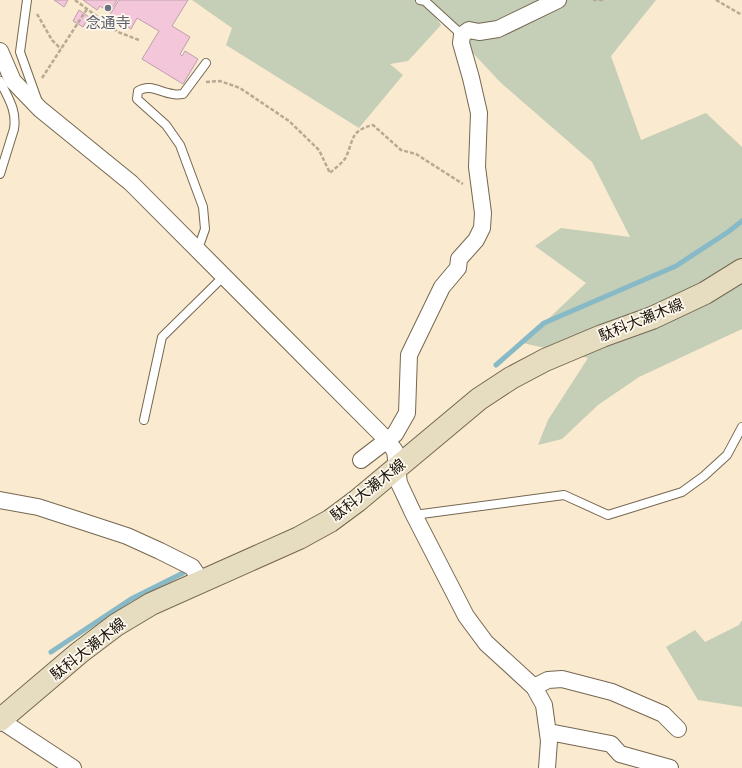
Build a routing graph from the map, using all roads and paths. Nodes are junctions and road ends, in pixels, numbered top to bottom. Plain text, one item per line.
1 (27, 0) edge
2 (75, 0) edge
3 (420, 0) edge
4 (558, 0) edge
5 (593, 0) edge
6 (605, 0) edge
7 (716, 0) edge
8 (87, 9) junction
9 (36, 10) dead end
10 (742, 15) edge
11 (462, 35) junction
12 (139, 40) dead end
13 (61, 49) junction
14 (0, 51) edge
15 (206, 63) dead end
16 (0, 81) edge
17 (192, 82) junction
18 (34, 90) junction
19 (40, 109) junction
20 (0, 174) edge
21 (466, 185) dead end
22 (198, 249) junction
23 (742, 270) edge
24 (223, 277) junction
25 (144, 420) dead end
26 (742, 428) edge
27 (387, 440) junction
28 (361, 460) dead end
29 (397, 467) junction
30 (0, 500) edge
31 (414, 515) junction
32 (202, 582) junction
33 (534, 687) junction
34 (0, 720) edge
35 (678, 729) dead end
36 (548, 732) junction
37 (73, 768) edge
38 (547, 768) edge
39 (670, 768) edge

1 - 18 lane
2 - 8 path
3 - 11 lane
4 - 11 street
5 - 6 path
7 - 10 path
8 - 12 path
8 - 13 path
9 - 13 path
11 - 27 street
13 - 18 path
14 - 19 street
15 - 17 lane
16 - 20 lane
17 - 21 path
17 - 22 lane
18 - 19 lane
19 - 22 street
22 - 24 street
23 - 29 main road, 駄科大瀬木線
24 - 25 lane
24 - 27 street
26 - 31 lane
27 - 28 street
27 - 29 street
29 - 31 street
29 - 32 main road, 駄科大瀬木線
30 - 32 street
31 - 33 street
32 - 34 main road, 駄科大瀬木線
33 - 35 street
33 - 36 street
34 - 37 street
36 - 38 street
36 - 39 street

